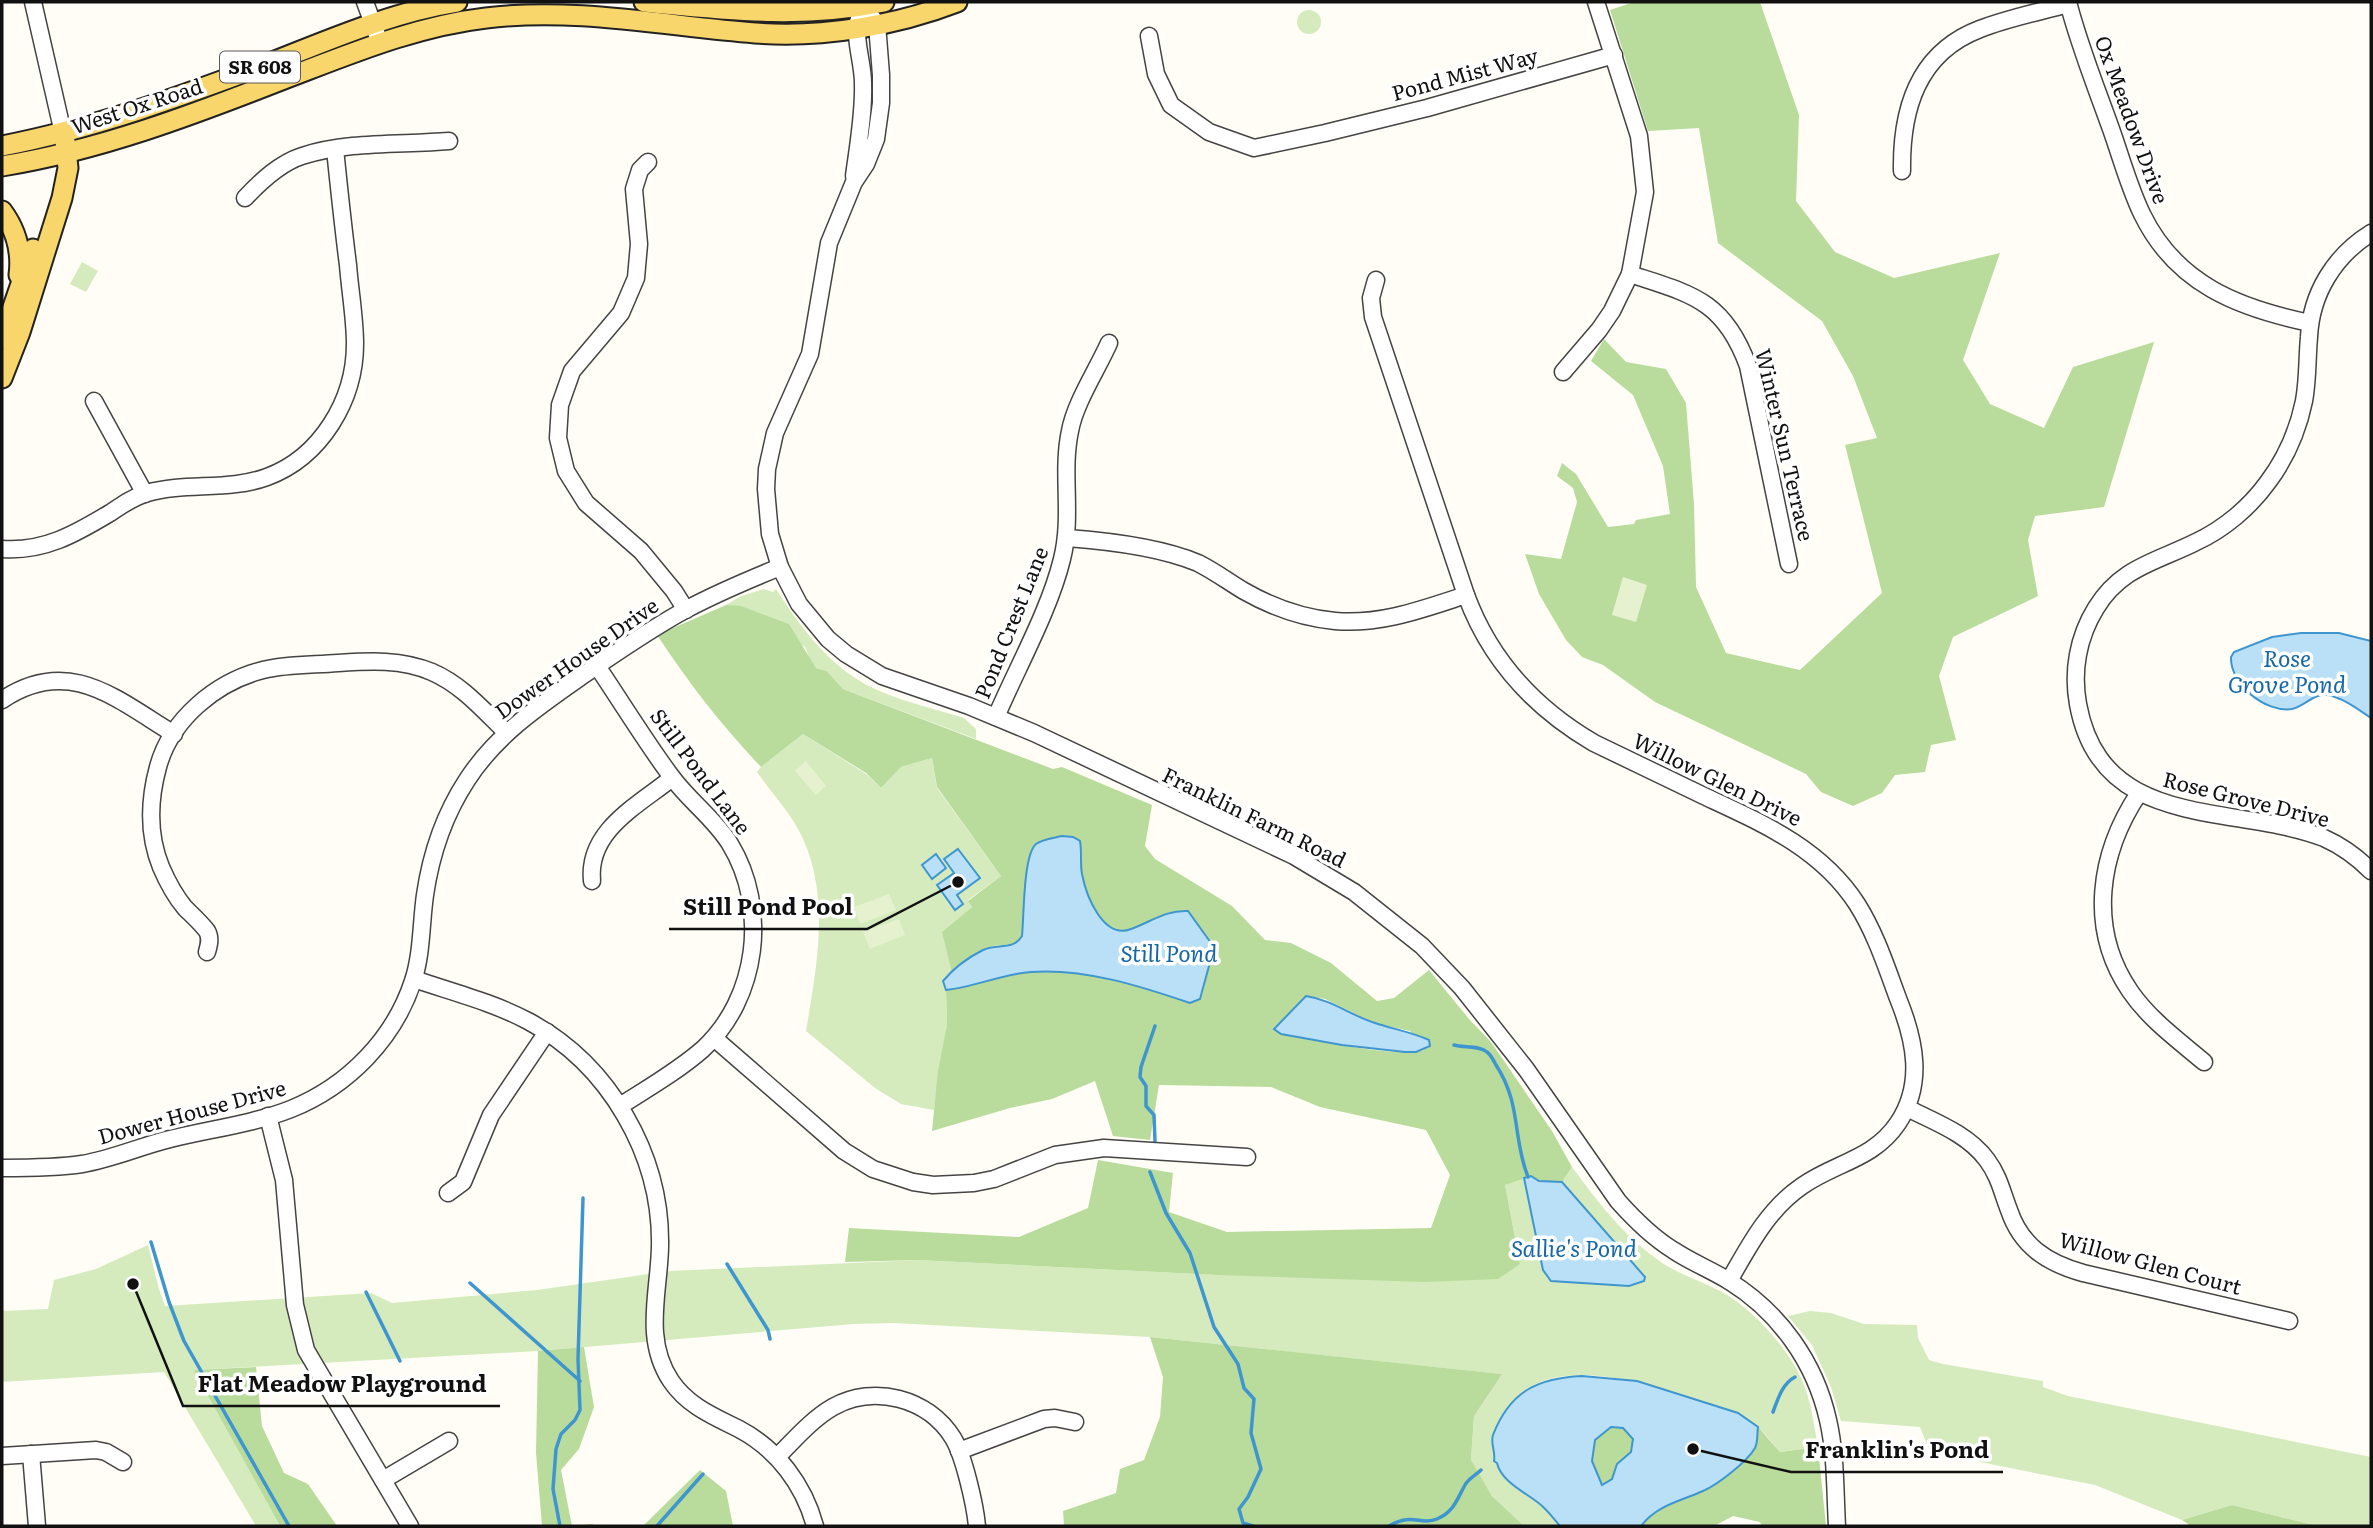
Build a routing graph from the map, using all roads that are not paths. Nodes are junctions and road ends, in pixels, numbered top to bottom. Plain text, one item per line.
1 (33, 2) edge
2 (365, 2) edge
3 (457, 2) edge
4 (644, 2) edge
5 (884, 2) edge
6 (957, 2) edge
7 (1596, 2) edge
8 (2068, 3) edge
9 (863, 4) edge
10 (373, 24) junction
11 (877, 24) junction
12 (856, 27) junction
13 (1149, 36) dead end
14 (380, 43) junction
15 (1614, 55) junction
16 (63, 133) junction
17 (449, 141) dead end
18 (2, 146) edge
19 (335, 149) junction
20 (64, 154) junction
21 (648, 162) dead end
22 (2, 166) edge
23 (1902, 171) dead end
24 (854, 183) junction
25 (245, 198) dead end
26 (2, 211) edge
27 (2371, 233) edge
28 (1630, 274) junction
29 (1376, 280) dead end
30 (14, 303) junction
31 (2310, 323) junction
32 (2, 340) edge
33 (1109, 343) dead end
34 (1563, 372) dead end
35 (2, 378) edge
36 (94, 401) dead end
37 (145, 494) junction
38 (1067, 538) junction
39 (2, 549) edge
40 (1789, 564) dead end
41 (780, 567) junction
42 (1466, 595) junction
43 (686, 610) junction
44 (597, 666) junction
45 (2, 700) edge
46 (996, 717) junction
47 (506, 732) junction
48 (173, 734) junction
49 (672, 778) junction
50 (2139, 793) junction
51 (2371, 871) edge
52 (592, 881) dead end
53 (207, 952) dead end
54 (414, 979) junction
55 (547, 1032) junction
56 (714, 1038) junction
57 (2204, 1062) dead end
58 (620, 1106) junction
59 (1907, 1108) junction
60 (268, 1116) junction
61 (1247, 1157) dead end
62 (2, 1168) edge
63 (448, 1193) dead end
64 (1729, 1281) junction
65 (2289, 1321) dead end
66 (1075, 1422) dead end
67 (449, 1441) dead end
68 (960, 1451) junction
69 (31, 1454) junction
70 (2, 1456) edge
71 (777, 1457) junction
72 (123, 1462) dead end
73 (383, 1480) junction
74 (37, 1526) edge
75 (410, 1526) edge
76 (815, 1526) edge
77 (977, 1526) edge
78 (1838, 1526) edge

1 - 16 street
2 - 10 street
3 - 10 main road, West Ox Road / SR 608
4 - 9 main road
5 - 9 main road
6 - 11 main road, West Ox Road / SR 608
7 - 15 street
8 - 23 street
8 - 31 street, Ox Meadow Drive
9 - 11 street
9 - 12 street, Franklin Farm Road
10 - 14 street
10 - 16 main road, West Ox Road / SR 608
11 - 12 main road, West Ox Road / SR 608
11 - 24 street, Franklin Farm Road
12 - 14 main road, West Ox Road / SR 608
12 - 24 street, Franklin Farm Road
13 - 15 street, Pond Mist Way
14 - 20 main road, West Ox Road / SR 608
15 - 28 street
16 - 18 main road
16 - 20 main road, West Ox Road
17 - 19 street
19 - 25 street
19 - 37 street
20 - 22 main road
20 - 30 main road, West Ox Road
20 - 35 main road, West Ox Road
21 - 43 street
24 - 41 street, Franklin Farm Road
26 - 30 main road
27 - 31 street, Rose Grove Drive
28 - 34 street
28 - 40 street, Winter Sun Terrace
29 - 42 street, Willow Glen Drive
30 - 32 main road, West Ox Road
31 - 50 street, Rose Grove Drive
33 - 38 street, Pond Crest Lane
36 - 37 street
37 - 39 street
38 - 42 street
38 - 46 street, Pond Crest Lane
41 - 43 street, Dower House Drive
41 - 46 street, Franklin Farm Road
42 - 59 street, Willow Glen Drive
43 - 44 street, Dower House Drive
44 - 47 street, Dower House Drive
44 - 49 street, Still Pond Lane
45 - 48 street
46 - 64 street, Franklin Farm Road
47 - 48 street
47 - 54 street, Dower House Drive
48 - 53 street
49 - 52 street
49 - 56 street, Still Pond Lane
50 - 51 street, Rose Grove Drive
50 - 57 street
54 - 55 street
54 - 60 street, Dower House Drive
55 - 58 street
55 - 63 street
56 - 58 street, Still Pond Lane
56 - 61 street
58 - 71 street
59 - 64 street, Willow Glen Drive
59 - 65 street, Willow Glen Court
60 - 62 street, Dower House Drive
60 - 73 street
64 - 78 street, Franklin Farm Road
66 - 68 street
67 - 73 street
68 - 71 street
68 - 77 street
69 - 70 street
69 - 72 street
69 - 74 street
71 - 76 street
73 - 75 street

